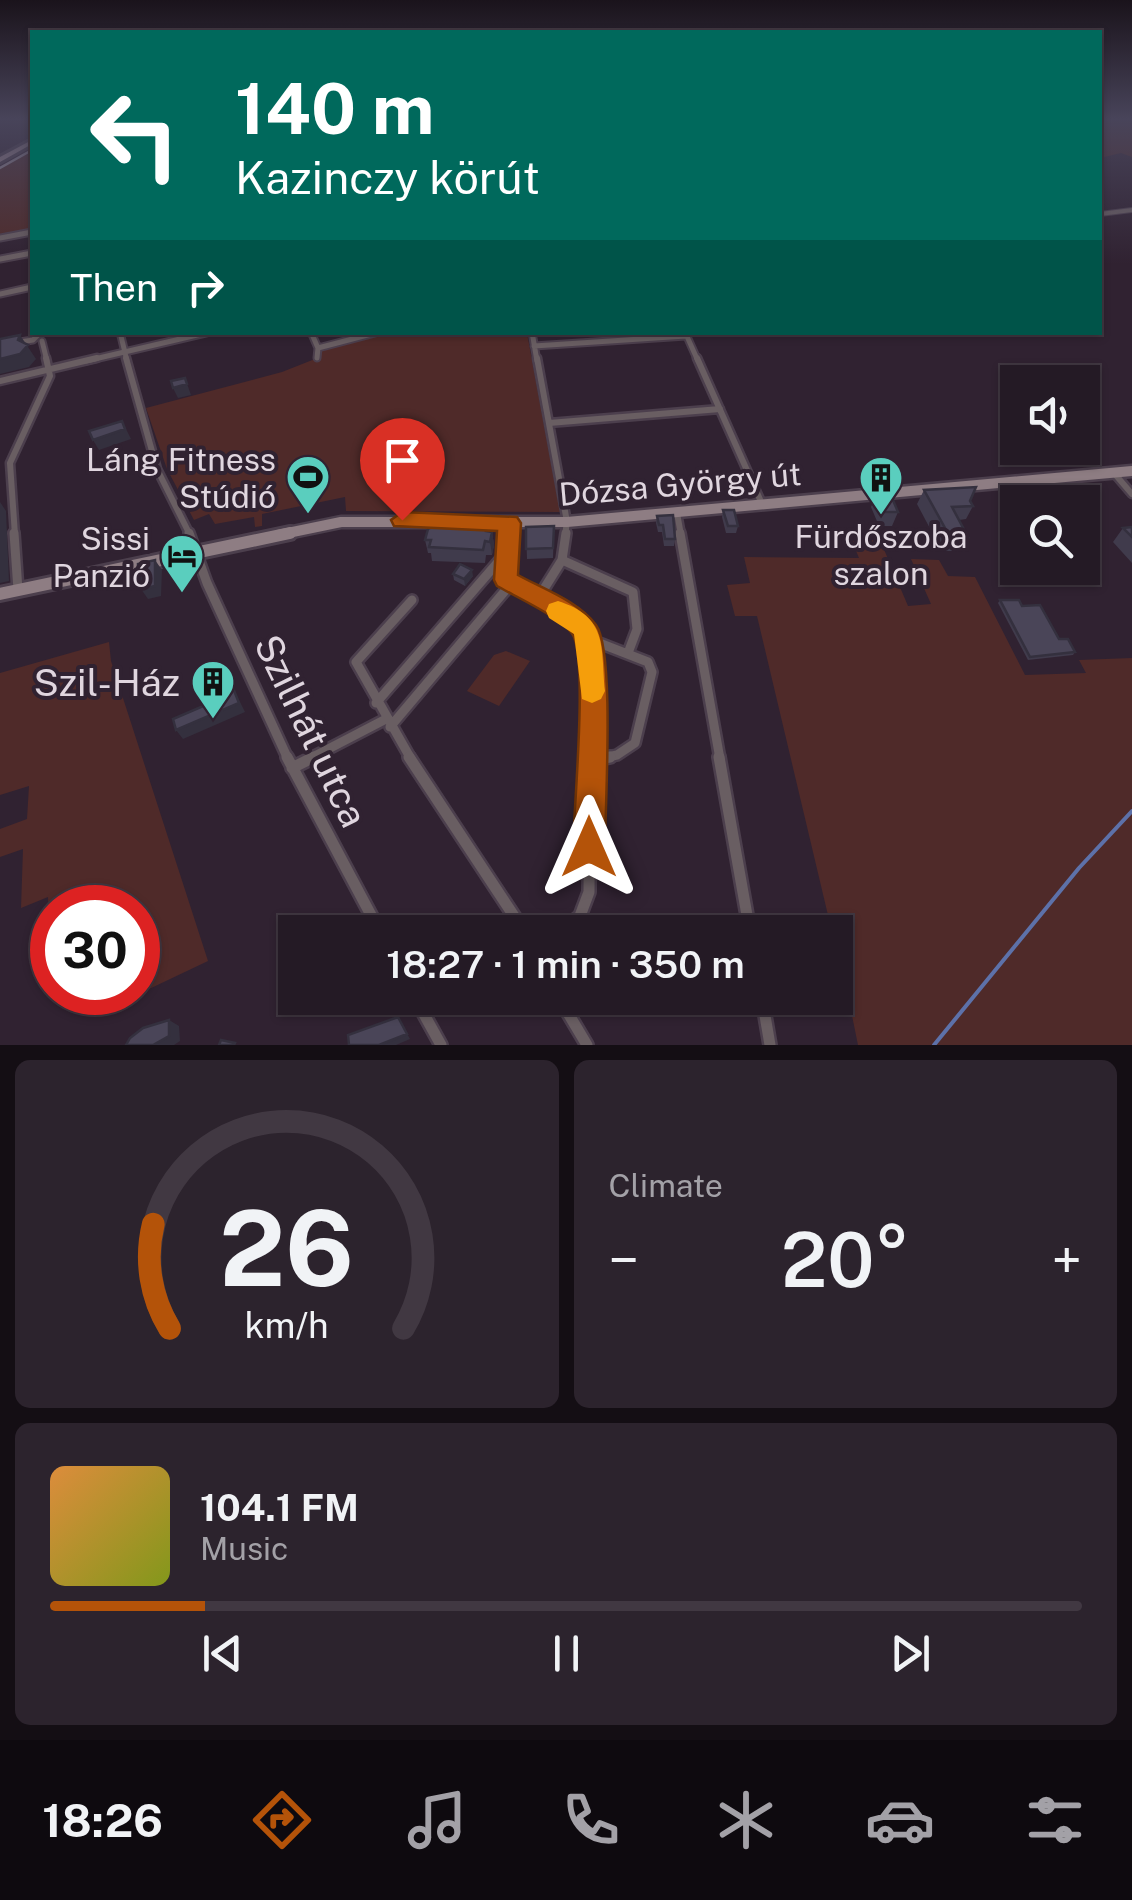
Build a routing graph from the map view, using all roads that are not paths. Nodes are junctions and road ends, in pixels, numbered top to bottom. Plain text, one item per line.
1 (1132, 210) edge
2 (1102, 214) edge
3 (30, 232) edge
4 (0, 238) edge
5 (30, 253) edge
6 (0, 260) edge
7 (30, 287) edge
8 (0, 294) edge
9 (121, 335) edge
10 (198, 335) edge
11 (312, 335) edge
12 (367, 335) edge
13 (532, 335) edge
14 (673, 335) edge
15 (686, 335) edge
16 (42, 337) edge
17 (0, 345) edge
18 (534, 346) junction
19 (318, 348) junction
20 (125, 353) junction
21 (318, 358) dead end
22 (49, 372) junction
23 (0, 381) edge
24 (720, 409) junction
25 (549, 423) junction
26 (1132, 472) edge
27 (1114, 473) junction
28 (1129, 490) edge
29 (762, 504) junction
30 (677, 512) junction
31 (567, 522) junction
32 (509, 523) junction
33 (196, 551) junction
34 (505, 554) junction
35 (562, 560) junction
36 (510, 585) junction
37 (18, 590) junction
38 (0, 594) edge
39 (412, 600) dead end
40 (536, 600) junction
41 (588, 639) junction
42 (628, 653) junction
43 (376, 703) junction
44 (388, 723) junction
45 (588, 761) junction
46 (292, 768) junction
47 (371, 915) edge
48 (515, 915) edge
49 (582, 915) edge
50 (747, 915) edge
51 (425, 1015) edge
52 (568, 1015) edge
53 (765, 1015) edge
54 (441, 1045) edge
55 (587, 1045) edge
56 (770, 1045) edge

1 - 2 street
3 - 4 street
5 - 6 street
7 - 8 street
9 - 20 street, Szilhát utca
10 - 20 street
11 - 19 street
12 - 19 street
13 - 18 street
14 - 18 street
15 - 24 street
16 - 17 street
16 - 22 street
18 - 25 street
19 - 21 street
20 - 22 street
20 - 33 street, Szilhát utca
22 - 23 street
22 - 37 street
24 - 25 street
24 - 29 street
25 - 31 street
26 - 27 main road, Dózsa György út
27 - 28 street
27 - 29 main road, Dózsa György út
29 - 30 main road, Dózsa György út
30 - 31 main road, Dózsa György út
30 - 50 street
31 - 32 main road, Dózsa György út
31 - 35 street
32 - 33 main road, Dózsa György út
32 - 34 street
33 - 37 main road, Dózsa György út
33 - 46 street, Szilhát utca
34 - 36 street
34 - 43 street
35 - 40 street
35 - 42 street
36 - 40 street
36 - 44 street
37 - 38 main road, Dózsa György út
39 - 43 street
40 - 41 street
41 - 42 street
41 - 45 street
42 - 45 street
43 - 44 street
44 - 46 street
44 - 48 street
45 - 49 street
46 - 47 street, Szilhát utca
51 - 54 street
52 - 55 street
53 - 56 street

